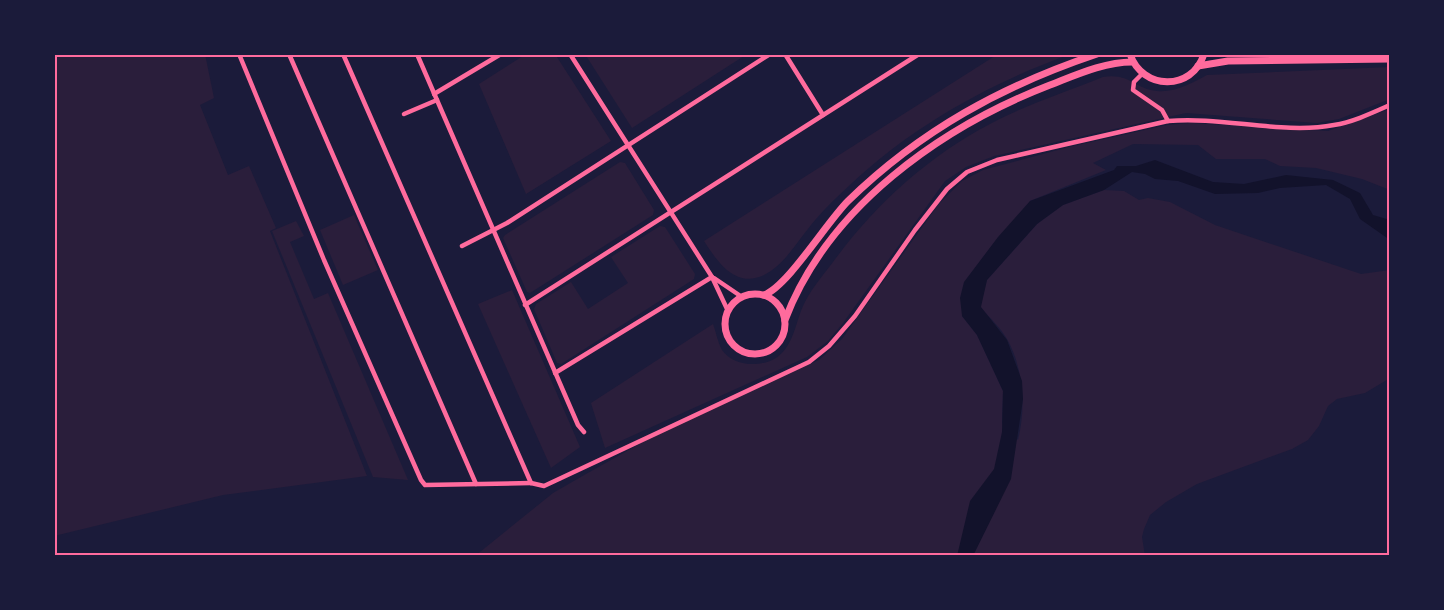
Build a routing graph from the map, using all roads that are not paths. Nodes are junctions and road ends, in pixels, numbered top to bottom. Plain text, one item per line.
1 (238, 54) edge
2 (289, 54) edge
3 (343, 54) edge
4 (417, 54) edge
5 (501, 54) edge
6 (570, 54) edge
7 (770, 54) edge
8 (785, 54) edge
9 (918, 54) edge
10 (1097, 54) edge
11 (1204, 54) edge
12 (1131, 58) edge
13 (1390, 59) edge
14 (1198, 66) junction
15 (1142, 74) junction
16 (435, 97) junction
17 (1390, 105) edge
18 (404, 114) dead end
19 (823, 115) junction
20 (1168, 121) junction
21 (628, 144) junction
22 (671, 211) junction
23 (493, 231) junction
24 (462, 246) dead end
25 (712, 277) junction
26 (764, 295) junction
27 (742, 297) junction
28 (525, 304) junction
29 (728, 311) junction
30 (785, 320) junction
31 (555, 373) junction
32 (584, 432) dead end
33 (531, 483) junction
34 (476, 484) junction

1 - 34 street
2 - 34 street
3 - 33 street
4 - 16 street
5 - 16 street
6 - 21 street
7 - 21 street
8 - 19 street
9 - 19 street
10 - 26 main road
11 - 14 main road
12 - 15 main road
12 - 30 main road
13 - 14 main road
14 - 15 main road
15 - 20 street
16 - 18 street
16 - 23 street
17 - 20 street
19 - 22 street
20 - 33 street
21 - 22 street
21 - 23 street
22 - 25 street
22 - 28 street
23 - 24 street
23 - 28 street
25 - 27 street
25 - 29 street
25 - 31 street
26 - 27 main road
26 - 30 main road
27 - 29 main road
28 - 31 street
29 - 30 main road
31 - 32 street
33 - 34 street

